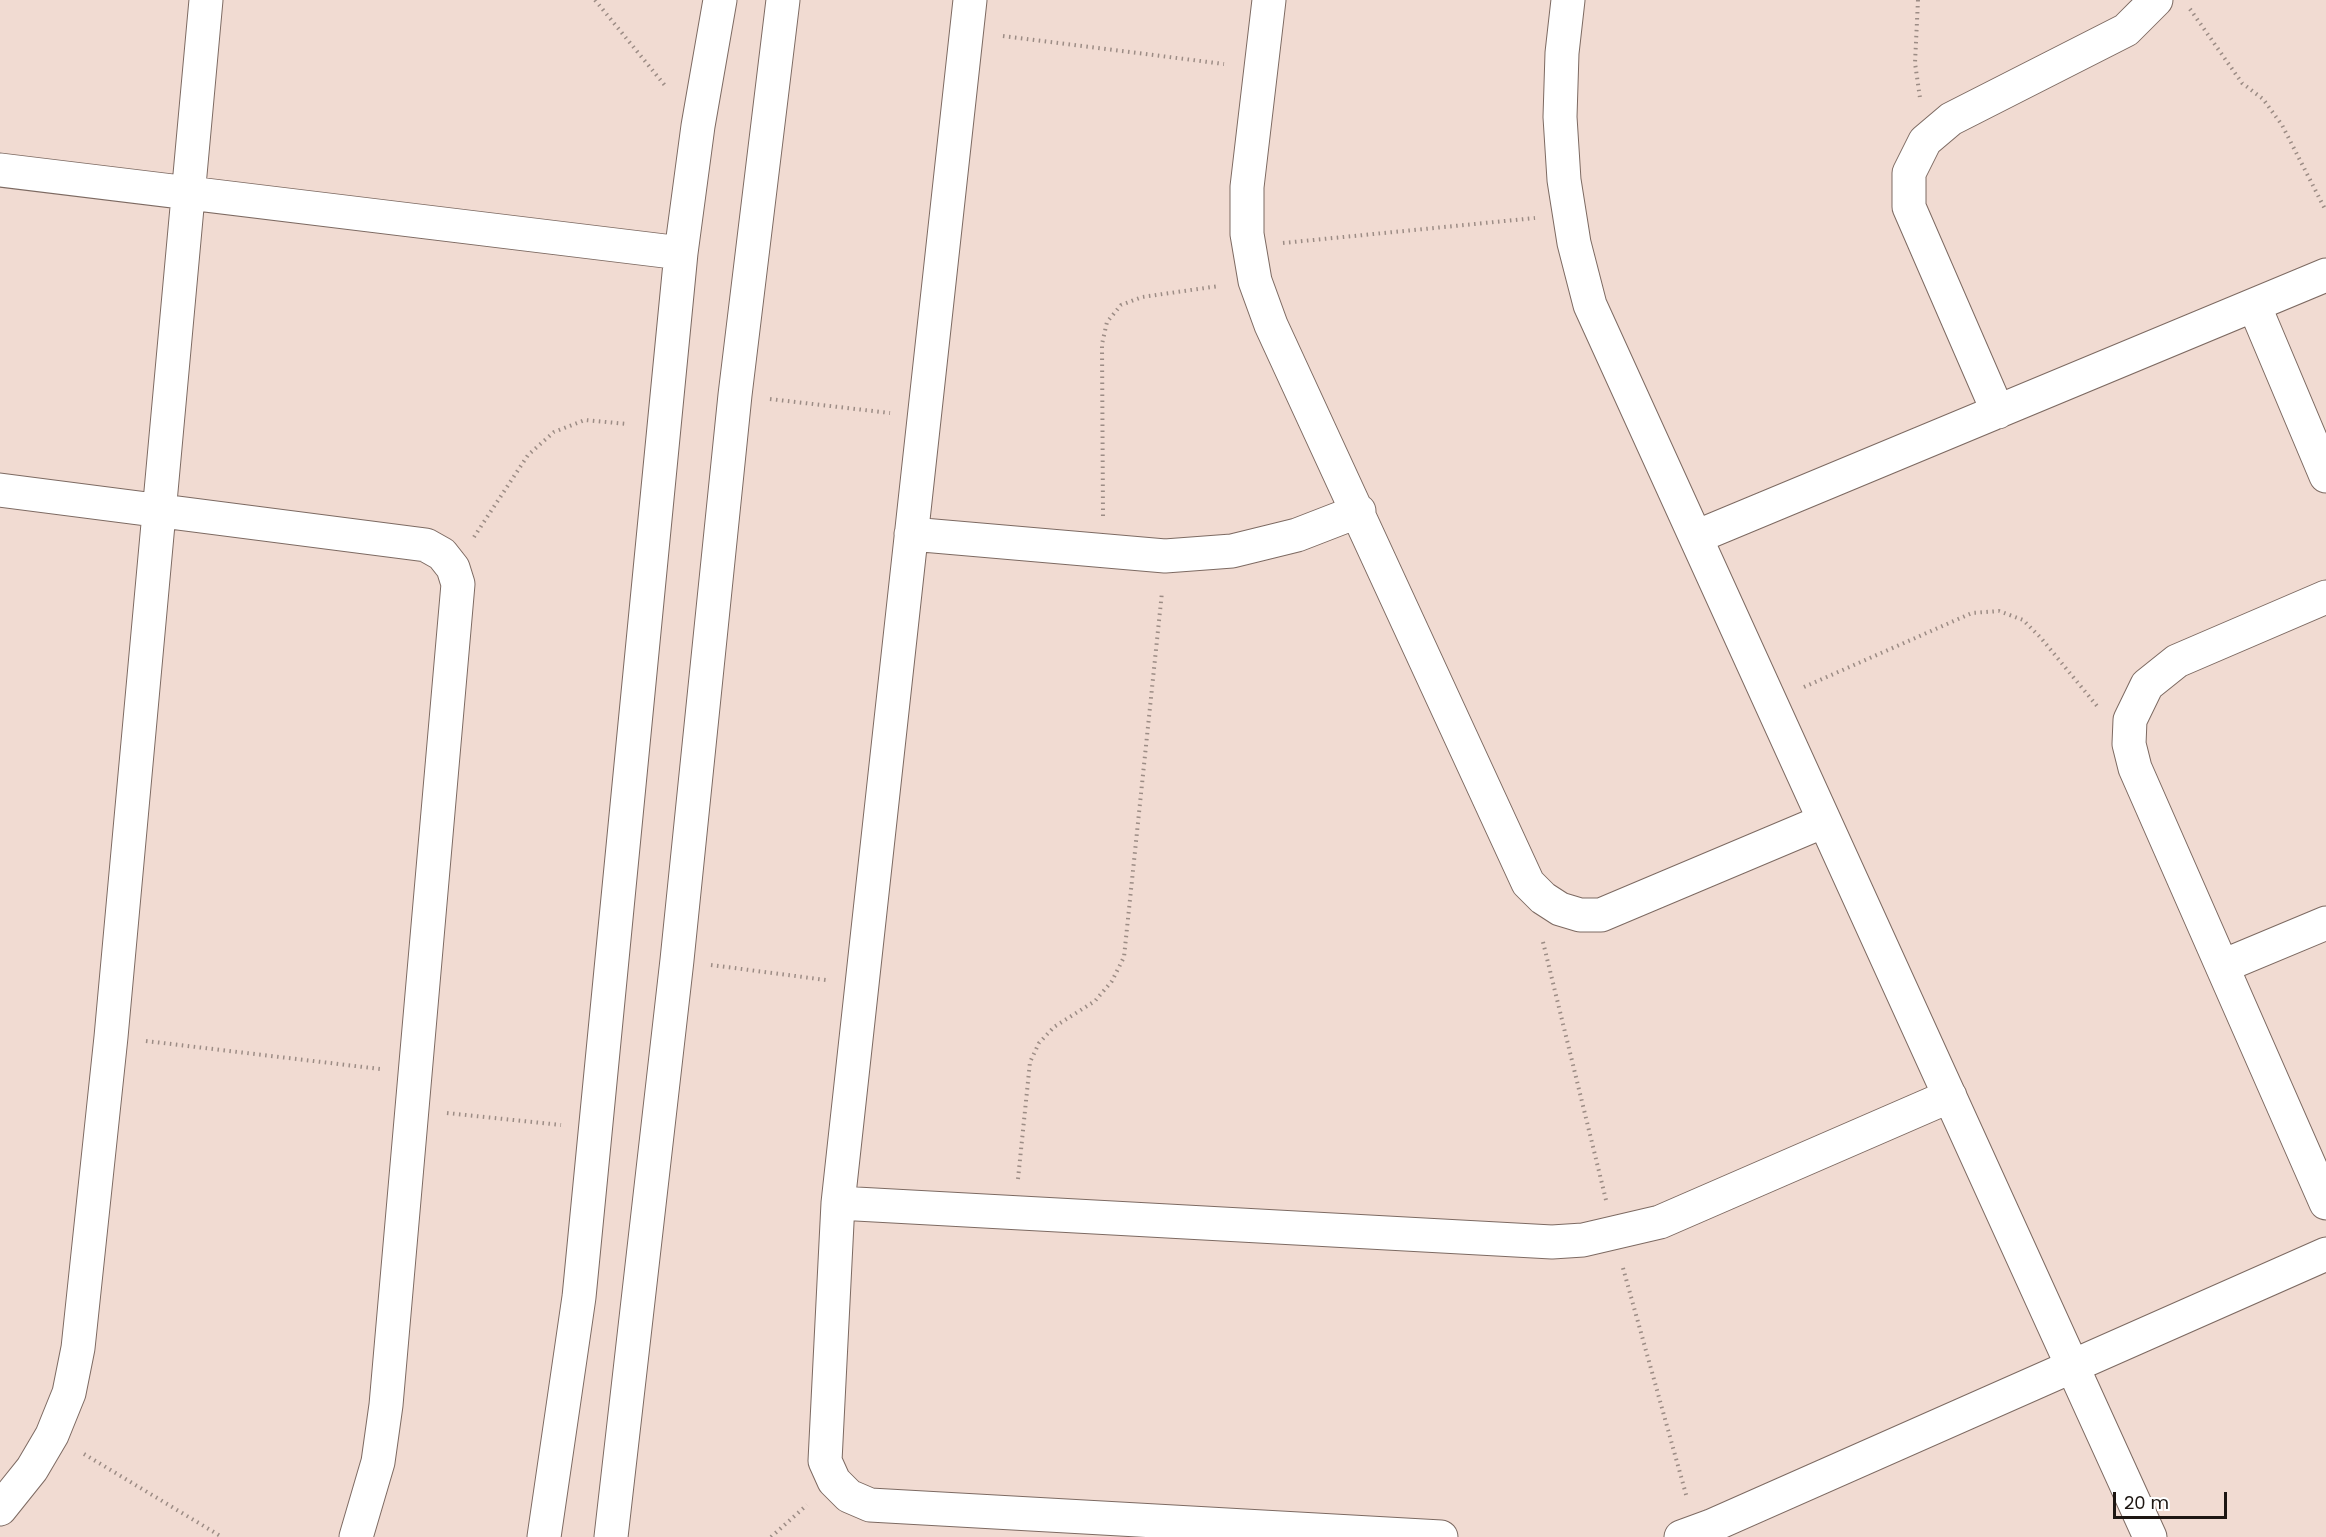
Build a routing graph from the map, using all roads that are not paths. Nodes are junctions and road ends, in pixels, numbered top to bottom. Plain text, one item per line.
1 (206, 0) edge
2 (720, 0) edge
3 (783, 0) edge
4 (1269, 0) edge
5 (1568, 0) edge
6 (2156, 0) edge
7 (968, 16) edge
8 (0, 170) edge
9 (189, 193) junction
10 (681, 253) junction
11 (2326, 275) edge
12 (2254, 305) junction
13 (1998, 412) junction
14 (2326, 476) edge
15 (0, 490) edge
16 (160, 511) junction
17 (1359, 511) junction
18 (911, 534) junction
19 (1695, 537) junction
20 (2326, 597) edge
21 (1824, 821) junction
22 (2326, 922) edge
23 (2223, 966) junction
24 (1950, 1096) junction
25 (838, 1203) junction
26 (2326, 1203) edge
27 (2326, 1254) edge
28 (2072, 1366) junction
29 (0, 1509) edge
30 (356, 1537) edge
31 (544, 1537) edge
32 (611, 1537) edge
33 (1440, 1537) edge
34 (1681, 1537) edge
35 (2150, 1537) edge

1 - 9 street
2 - 10 street
3 - 32 street
4 - 17 street
5 - 19 street
6 - 13 street
7 - 18 street
8 - 9 street
9 - 10 street
9 - 16 street
10 - 31 street
11 - 12 street
12 - 13 street
12 - 14 street
13 - 19 street
15 - 16 street
16 - 29 street
16 - 30 street
17 - 18 street
17 - 21 street
18 - 25 street
19 - 21 street
20 - 23 street
21 - 24 street
22 - 23 street
23 - 26 street
24 - 25 street
24 - 28 street
25 - 33 street
27 - 28 street
28 - 34 street
28 - 35 street

